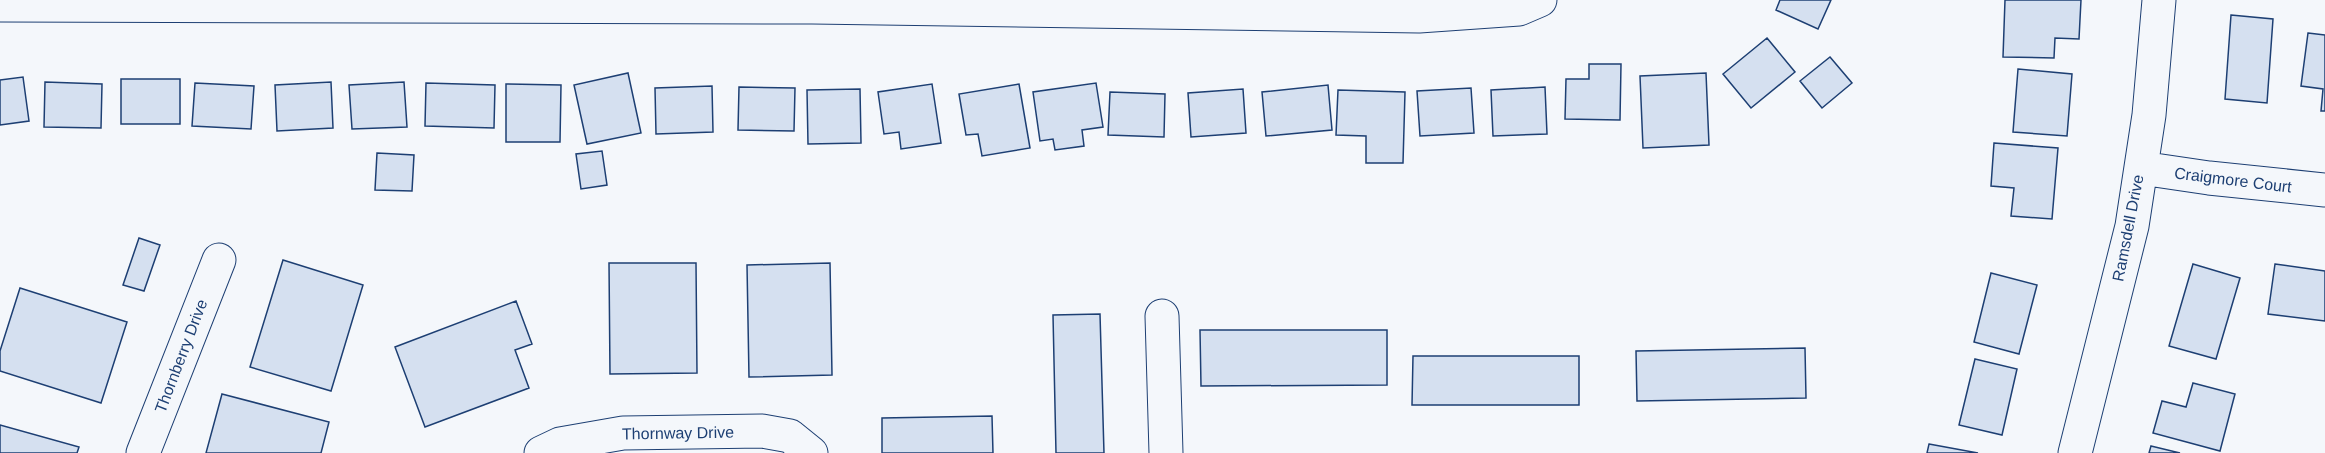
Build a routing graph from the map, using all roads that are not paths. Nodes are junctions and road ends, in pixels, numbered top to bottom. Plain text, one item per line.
1 (1540, 0) edge
2 (2159, 0) edge
3 (813, 4) edge
4 (0, 5) edge
5 (2141, 168) junction
6 (2325, 190) edge
7 (219, 260) dead end
8 (1162, 316) dead end
9 (143, 453) edge
10 (541, 453) edge
11 (811, 453) edge
12 (1166, 453) edge
13 (2075, 453) edge

1 - 3 street
2 - 5 street, Ramsdell Drive
3 - 4 street
5 - 6 street, Craigmore Court
5 - 13 street, Ramsdell Drive
7 - 9 street, Thornberry Drive
8 - 12 street
10 - 11 street, Thornway Drive

